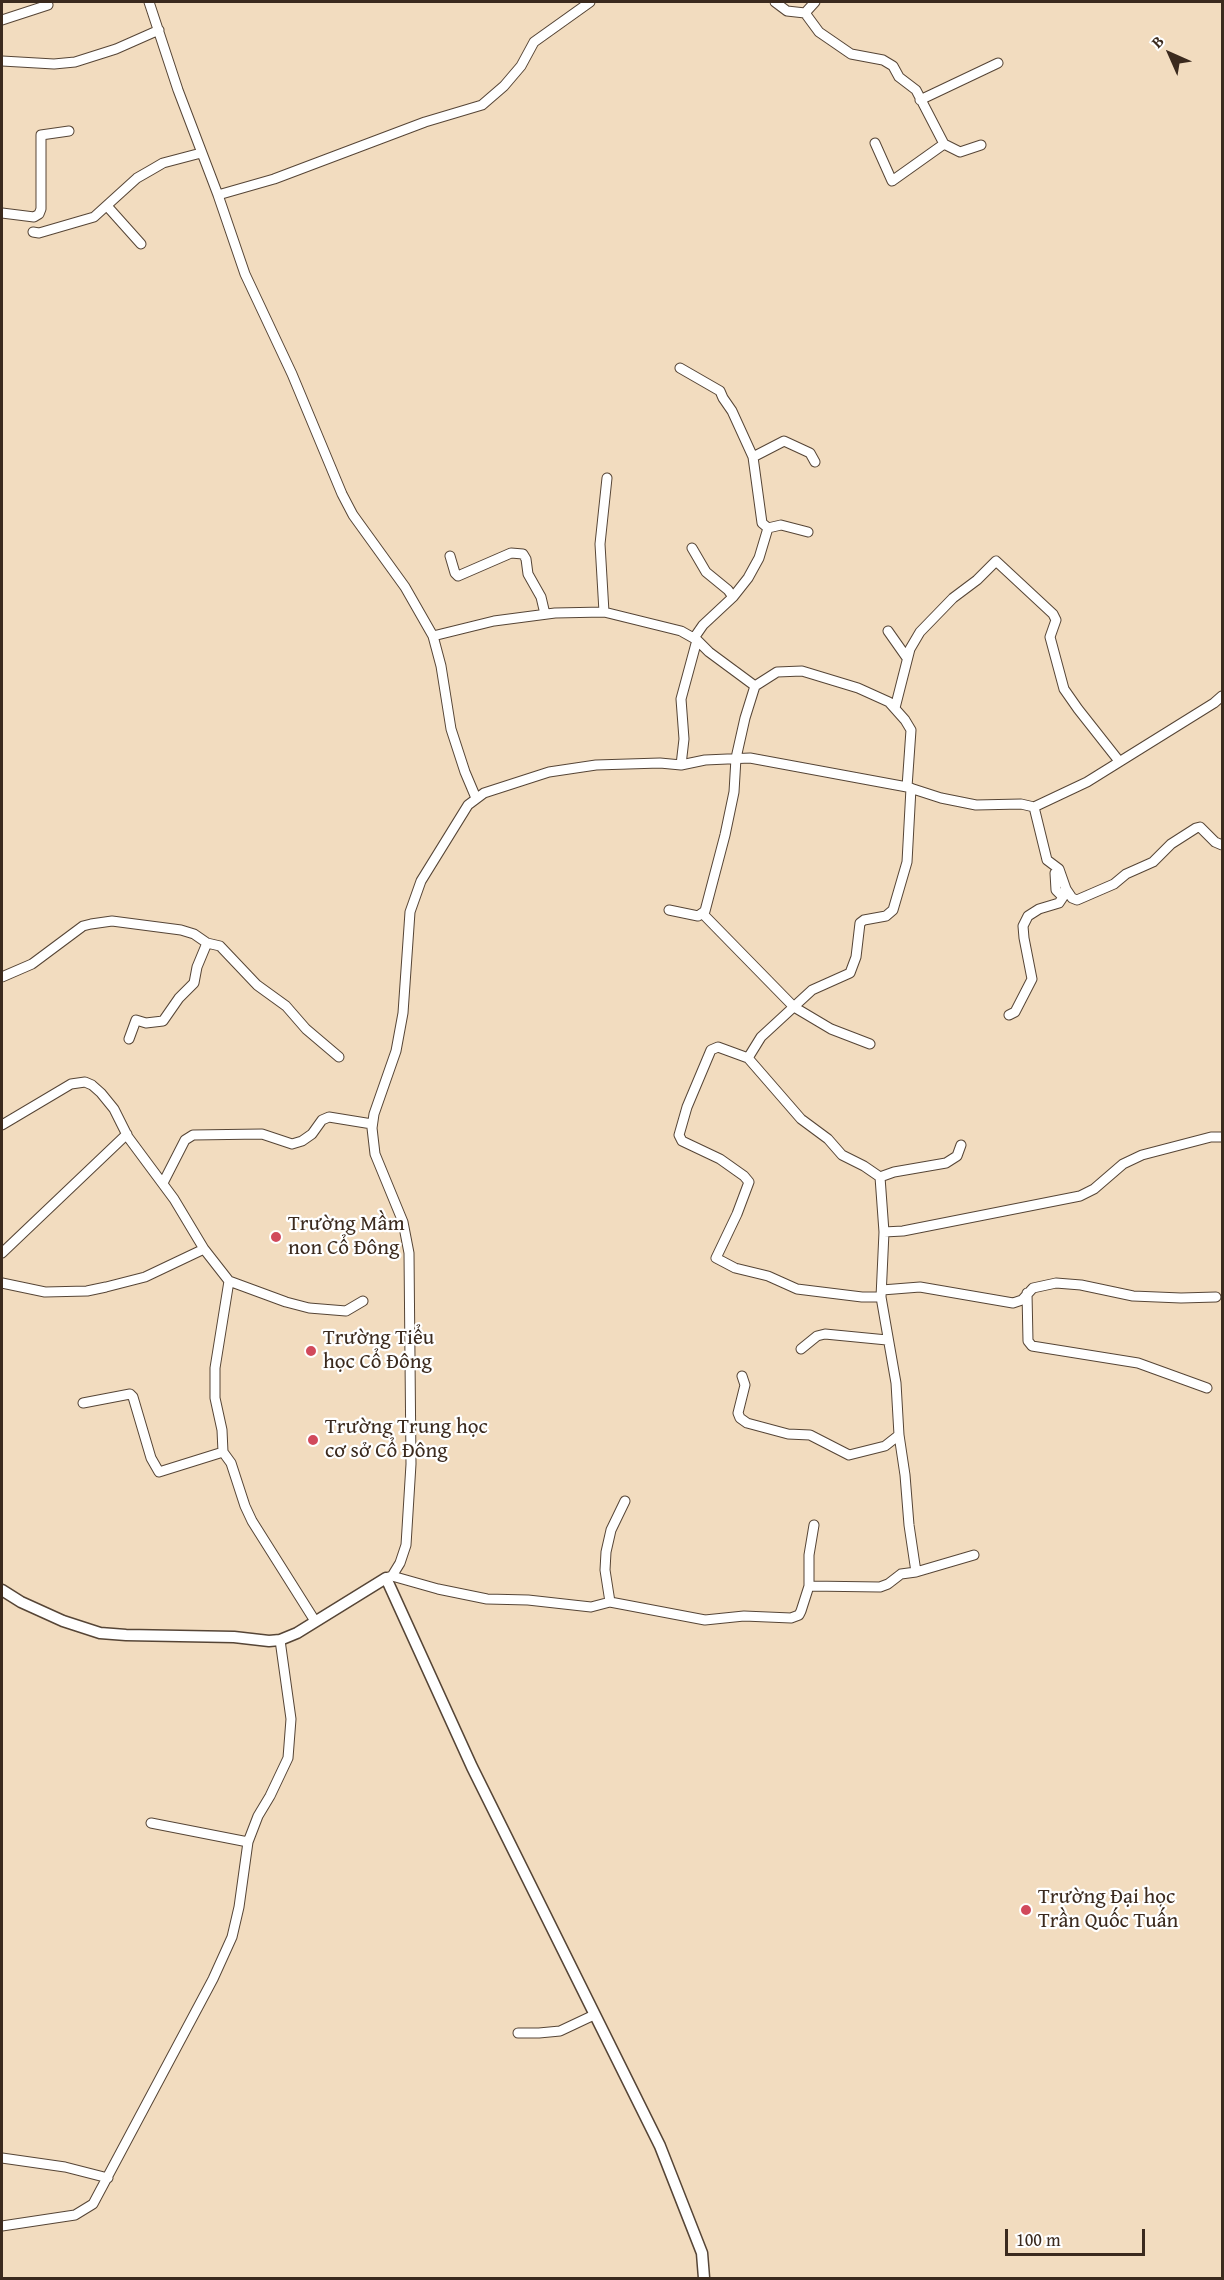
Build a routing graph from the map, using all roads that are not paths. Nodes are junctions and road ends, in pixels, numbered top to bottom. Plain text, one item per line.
1 (149, 2) edge
2 (590, 2) edge
3 (775, 2) edge
4 (814, 2) edge
5 (48, 5) dead end
6 (805, 14) junction
7 (2, 20) edge
8 (159, 30) junction
9 (2, 61) edge
10 (998, 63) dead end
11 (920, 100) junction
12 (69, 131) dead end
13 (875, 143) dead end
14 (944, 144) junction
15 (981, 145) dead end
16 (201, 153) junction
17 (218, 195) junction
18 (107, 206) junction
19 (2, 213) edge
20 (33, 232) dead end
21 (141, 244) dead end
22 (680, 368) dead end
23 (753, 457) junction
24 (815, 462) dead end
25 (607, 478) dead end
26 (768, 528) junction
27 (808, 532) dead end
28 (692, 548) dead end
29 (450, 556) dead end
30 (733, 597) junction
31 (604, 612) junction
32 (545, 614) junction
33 (888, 631) dead end
34 (433, 636) junction
35 (695, 639) junction
36 (907, 658) junction
37 (755, 686) junction
38 (1222, 696) edge
39 (895, 708) junction
40 (736, 758) junction
41 (1119, 761) junction
42 (681, 765) junction
43 (909, 788) junction
44 (476, 798) junction
45 (1034, 807) junction
46 (1222, 845) edge
47 (1053, 866) junction
48 (669, 910) dead end
49 (702, 914) junction
50 (207, 943) junction
51 (2, 977) edge
52 (795, 1007) junction
53 (1009, 1015) dead end
54 (129, 1039) dead end
55 (870, 1044) dead end
56 (339, 1057) dead end
57 (748, 1058) junction
58 (372, 1124) junction
59 (2, 1125) edge
60 (127, 1134) junction
61 (1222, 1137) edge
62 (961, 1145) dead end
63 (880, 1177) junction
64 (163, 1183) junction
65 (884, 1232) junction
66 (204, 1250) junction
67 (2, 1252) edge
68 (229, 1281) junction
69 (2, 1283) edge
70 (1027, 1292) junction
71 (882, 1294) junction
72 (1216, 1297) dead end
73 (363, 1301) dead end
74 (887, 1340) junction
75 (801, 1349) dead end
76 (742, 1376) dead end
77 (1207, 1388) dead end
78 (83, 1403) dead end
79 (899, 1435) junction
80 (224, 1452) junction
81 (625, 1501) dead end
82 (814, 1525) dead end
83 (974, 1554) dead end
84 (916, 1572) junction
85 (389, 1577) junction
86 (809, 1586) junction
87 (2, 1590) edge
88 (610, 1602) junction
89 (315, 1621) junction
90 (280, 1640) junction
91 (151, 1823) dead end
92 (248, 1842) junction
93 (594, 2015) junction
94 (518, 2032) dead end
95 (2, 2158) edge
96 (108, 2178) junction
97 (2, 2226) edge
98 (704, 2278) edge

1 - 8 street
2 - 17 street
3 - 6 street
4 - 6 street
5 - 7 street
6 - 11 street
8 - 9 street
8 - 16 street
10 - 11 street
11 - 14 street
12 - 19 street
13 - 14 street
14 - 15 street
16 - 17 street
16 - 18 street
17 - 34 street
18 - 20 street
18 - 21 street
22 - 23 street
23 - 24 street
23 - 26 street
25 - 31 street
26 - 27 street
26 - 30 street
28 - 30 street
29 - 32 street
30 - 35 street
31 - 32 street
31 - 35 street
32 - 34 street
33 - 36 street
34 - 44 street
35 - 37 street
35 - 42 street
36 - 39 street
36 - 41 street
37 - 39 street
37 - 40 street
38 - 41 street
39 - 43 street
40 - 42 street
40 - 43 street
40 - 49 street
41 - 45 street
42 - 44 street
43 - 45 street
43 - 52 street
44 - 58 street
45 - 47 street
46 - 47 street
47 - 53 street
48 - 49 street
49 - 52 street
50 - 51 street
50 - 54 street
50 - 56 street
52 - 55 street
52 - 57 street
57 - 63 street
57 - 71 street
58 - 64 street
58 - 85 street
59 - 60 street
60 - 64 street
60 - 67 street
61 - 65 street
62 - 63 street
63 - 65 street
64 - 66 street
65 - 71 street
66 - 68 street
66 - 69 street
68 - 73 street
68 - 80 street
70 - 71 street
70 - 72 street
70 - 77 street
71 - 74 street
74 - 75 street
74 - 79 street
76 - 79 street
78 - 80 street
79 - 84 street
80 - 89 street
81 - 88 street
82 - 86 street
83 - 84 street
84 - 86 street
85 - 88 street
85 - 89 street
85 - 93 street
86 - 88 street
87 - 90 street
89 - 90 street
90 - 92 street
91 - 92 street
92 - 96 street
93 - 94 street
93 - 98 street
95 - 96 street
96 - 97 street

